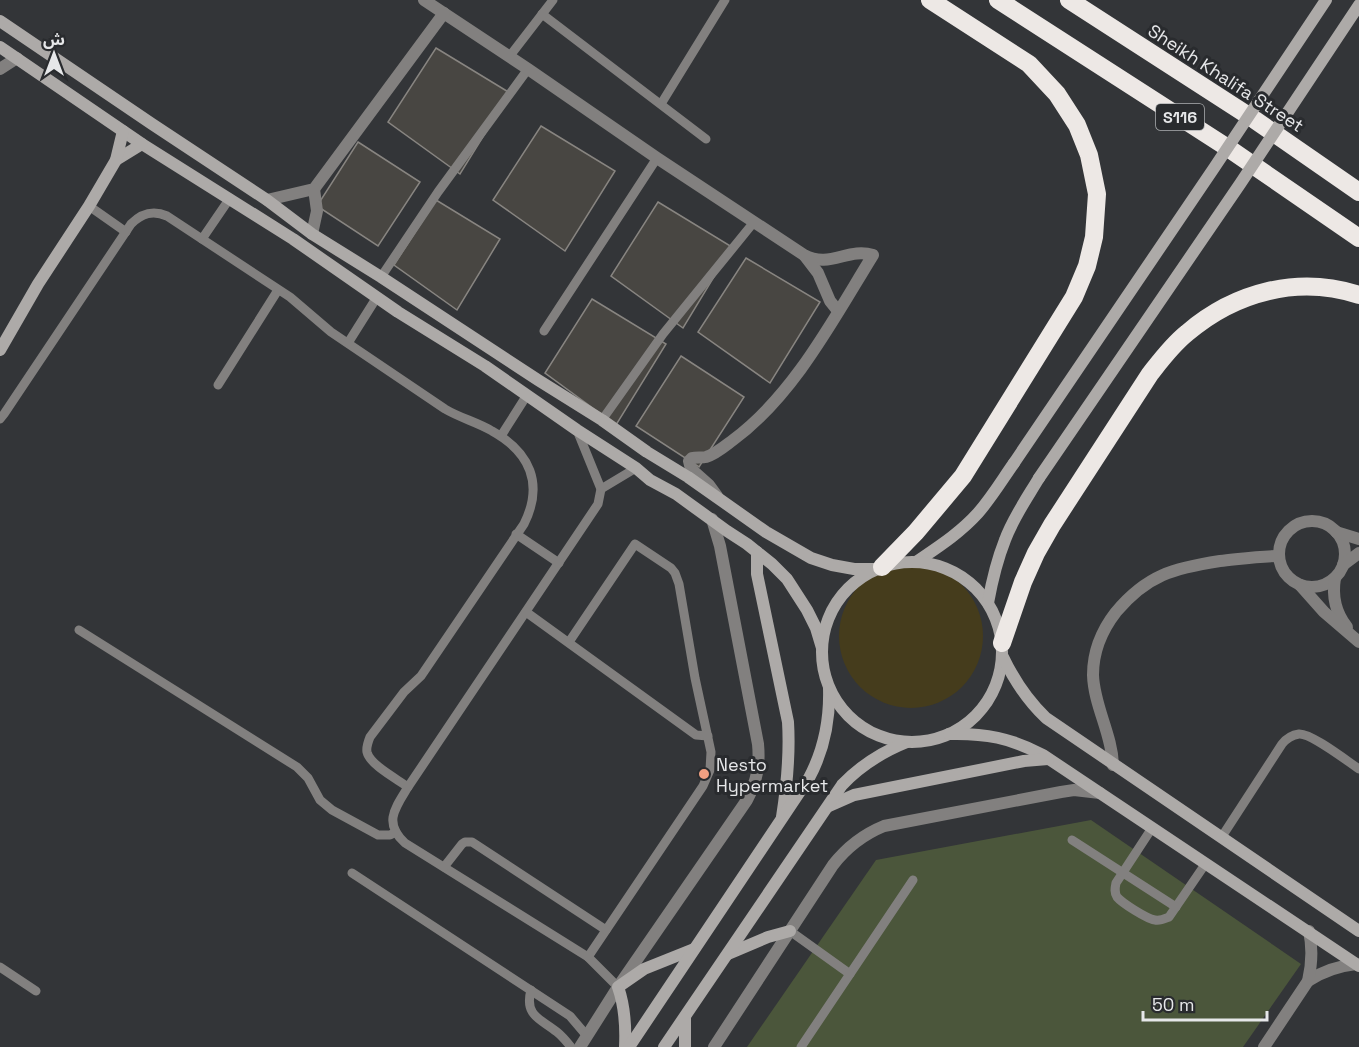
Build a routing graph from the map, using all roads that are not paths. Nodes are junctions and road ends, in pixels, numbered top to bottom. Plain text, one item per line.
1 (424, 0) edge
2 (553, 0) edge
3 (725, 0) edge
4 (930, 0) edge
5 (998, 0) edge
6 (1069, 0) edge
7 (1326, 0) edge
8 (1359, 4) edge
9 (444, 13) junction
10 (542, 14) junction
11 (0, 21) edge
12 (0, 47) edge
13 (510, 57) junction
14 (17, 58) junction
15 (0, 69) edge
16 (528, 69) junction
17 (661, 104) junction
18 (123, 131) junction
19 (706, 139) dead end
20 (142, 144) junction
21 (657, 158) junction
22 (116, 160) junction
23 (314, 189) junction
24 (1359, 192) edge
25 (230, 198) junction
26 (267, 200) junction
27 (89, 206) junction
28 (256, 215) junction
29 (754, 222) junction
30 (126, 232) junction
31 (312, 234) junction
32 (1359, 238) edge
33 (202, 239) junction
34 (804, 255) junction
35 (381, 277) junction
36 (278, 290) junction
37 (1359, 295) edge
38 (377, 297) junction
39 (838, 311) junction
40 (544, 331) dead end
41 (348, 343) junction
42 (0, 350) edge
43 (218, 385) dead end
44 (527, 395) junction
45 (0, 419) edge
46 (602, 420) junction
47 (577, 430) junction
48 (501, 436) junction
49 (636, 468) junction
50 (601, 489) junction
51 (719, 499) junction
52 (712, 519) junction
53 (1336, 532) junction
54 (516, 534) junction
55 (1359, 538) edge
56 (757, 552) junction
57 (1359, 553) edge
58 (1279, 556) junction
59 (916, 562) junction
60 (559, 563) junction
61 (1343, 565) junction
62 (879, 568) junction
63 (1335, 578) junction
64 (1300, 585) junction
65 (988, 603) junction
66 (526, 612) junction
67 (79, 630) dead end
68 (569, 642) junction
69 (1359, 642) edge
70 (822, 648) junction
71 (1003, 650) junction
72 (829, 687) junction
73 (948, 734) junction
74 (708, 736) junction
75 (908, 742) junction
76 (1049, 759) junction
77 (1113, 765) junction
78 (1359, 769) edge
79 (408, 787) junction
80 (1100, 793) junction
81 (828, 807) junction
82 (781, 820) junction
83 (1152, 828) junction
84 (396, 832) junction
85 (1221, 838) junction
86 (1072, 840) dead end
87 (1206, 863) junction
88 (444, 867) junction
89 (352, 873) dead end
90 (1122, 873) junction
91 (913, 880) dead end
92 (1176, 907) junction
93 (606, 930) junction
94 (790, 931) junction
95 (1308, 931) junction
96 (1359, 931) edge
97 (694, 949) junction
98 (726, 955) junction
99 (588, 957) junction
100 (1358, 965) edge
101 (0, 967) edge
102 (850, 974) junction
103 (1308, 981) junction
104 (618, 987) junction
105 (531, 990) junction
106 (36, 991) dead end
107 (685, 1017) junction
108 (583, 1042) edge
109 (571, 1047) edge
110 (624, 1047) edge
111 (629, 1047) edge
112 (664, 1047) edge
113 (685, 1047) edge
114 (714, 1047) edge
115 (801, 1047) edge
116 (1264, 1047) edge

1 - 9 street
2 - 10 lane
3 - 17 lane
4 - 62 highway
5 - 32 highway, S116
6 - 24 highway, Sheikh Khalifa Street / S116
7 - 59 main road, bridge
8 - 65 main road, bridge
9 - 13 street
9 - 23 street
10 - 13 lane
10 - 17 lane
11 - 26 main road
12 - 14 main road
13 - 16 street
14 - 15 street
14 - 18 main road
16 - 21 street
16 - 35 lane
17 - 19 lane
18 - 20 main road
18 - 22 main road
20 - 22 main road
20 - 25 main road
21 - 29 street
21 - 40 lane
22 - 27 main road
23 - 26 street
23 - 31 street
25 - 28 main road
25 - 33 lane
26 - 31 main road
27 - 30 lane
27 - 42 main road
28 - 31 main road
28 - 38 main road
29 - 34 street
29 - 46 lane
30 - 33 lane
30 - 45 lane
31 - 35 main road
33 - 36 lane
34 - 39 street
34 - 39 street
35 - 46 main road
36 - 41 lane
36 - 43 lane
37 - 71 highway
38 - 41 lane
38 - 44 main road
39 - 51 street
41 - 48 lane
44 - 47 main road
44 - 48 lane
46 - 51 main road
47 - 49 main road
47 - 50 lane
48 - 54 lane
49 - 50 lane
49 - 52 main road
50 - 60 lane
51 - 62 main road
52 - 56 main road
52 - 104 street
53 - 55 street
53 - 58 street
53 - 61 street
54 - 60 lane
54 - 79 lane
56 - 70 main road
56 - 82 main road
57 - 61 street
58 - 64 street
58 - 77 street
59 - 62 main road
59 - 65 main road
60 - 66 lane
61 - 63 street
62 - 70 main road
63 - 64 street
63 - 69 street
64 - 69 street
65 - 71 main road
66 - 68 lane
66 - 79 lane
67 - 84 lane
68 - 74 lane
68 - 74 lane
70 - 72 main road
71 - 73 main road
71 - 77 main road
72 - 75 main road
72 - 82 main road
73 - 75 main road
73 - 76 main road
74 - 93 lane
75 - 81 main road
76 - 80 main road
76 - 81 main road
77 - 85 main road
78 - 85 lane
79 - 84 lane
80 - 83 main road
80 - 94 street
81 - 98 main road
82 - 97 main road
83 - 87 main road
83 - 90 lane
84 - 88 lane
85 - 96 main road
86 - 90 lane
87 - 92 lane
87 - 95 main road
88 - 93 lane
88 - 99 lane
89 - 105 lane
90 - 92 lane
90 - 92 lane
91 - 102 lane
93 - 99 lane
94 - 98 main road
94 - 102 lane
94 - 114 street
95 - 100 main road
95 - 103 street
97 - 104 main road
97 - 111 main road
98 - 107 main road
99 - 104 lane
100 - 103 street
101 - 106 lane
102 - 115 lane
103 - 116 street
104 - 108 street
104 - 110 main road
105 - 108 lane
105 - 109 lane
107 - 112 main road
107 - 113 main road

